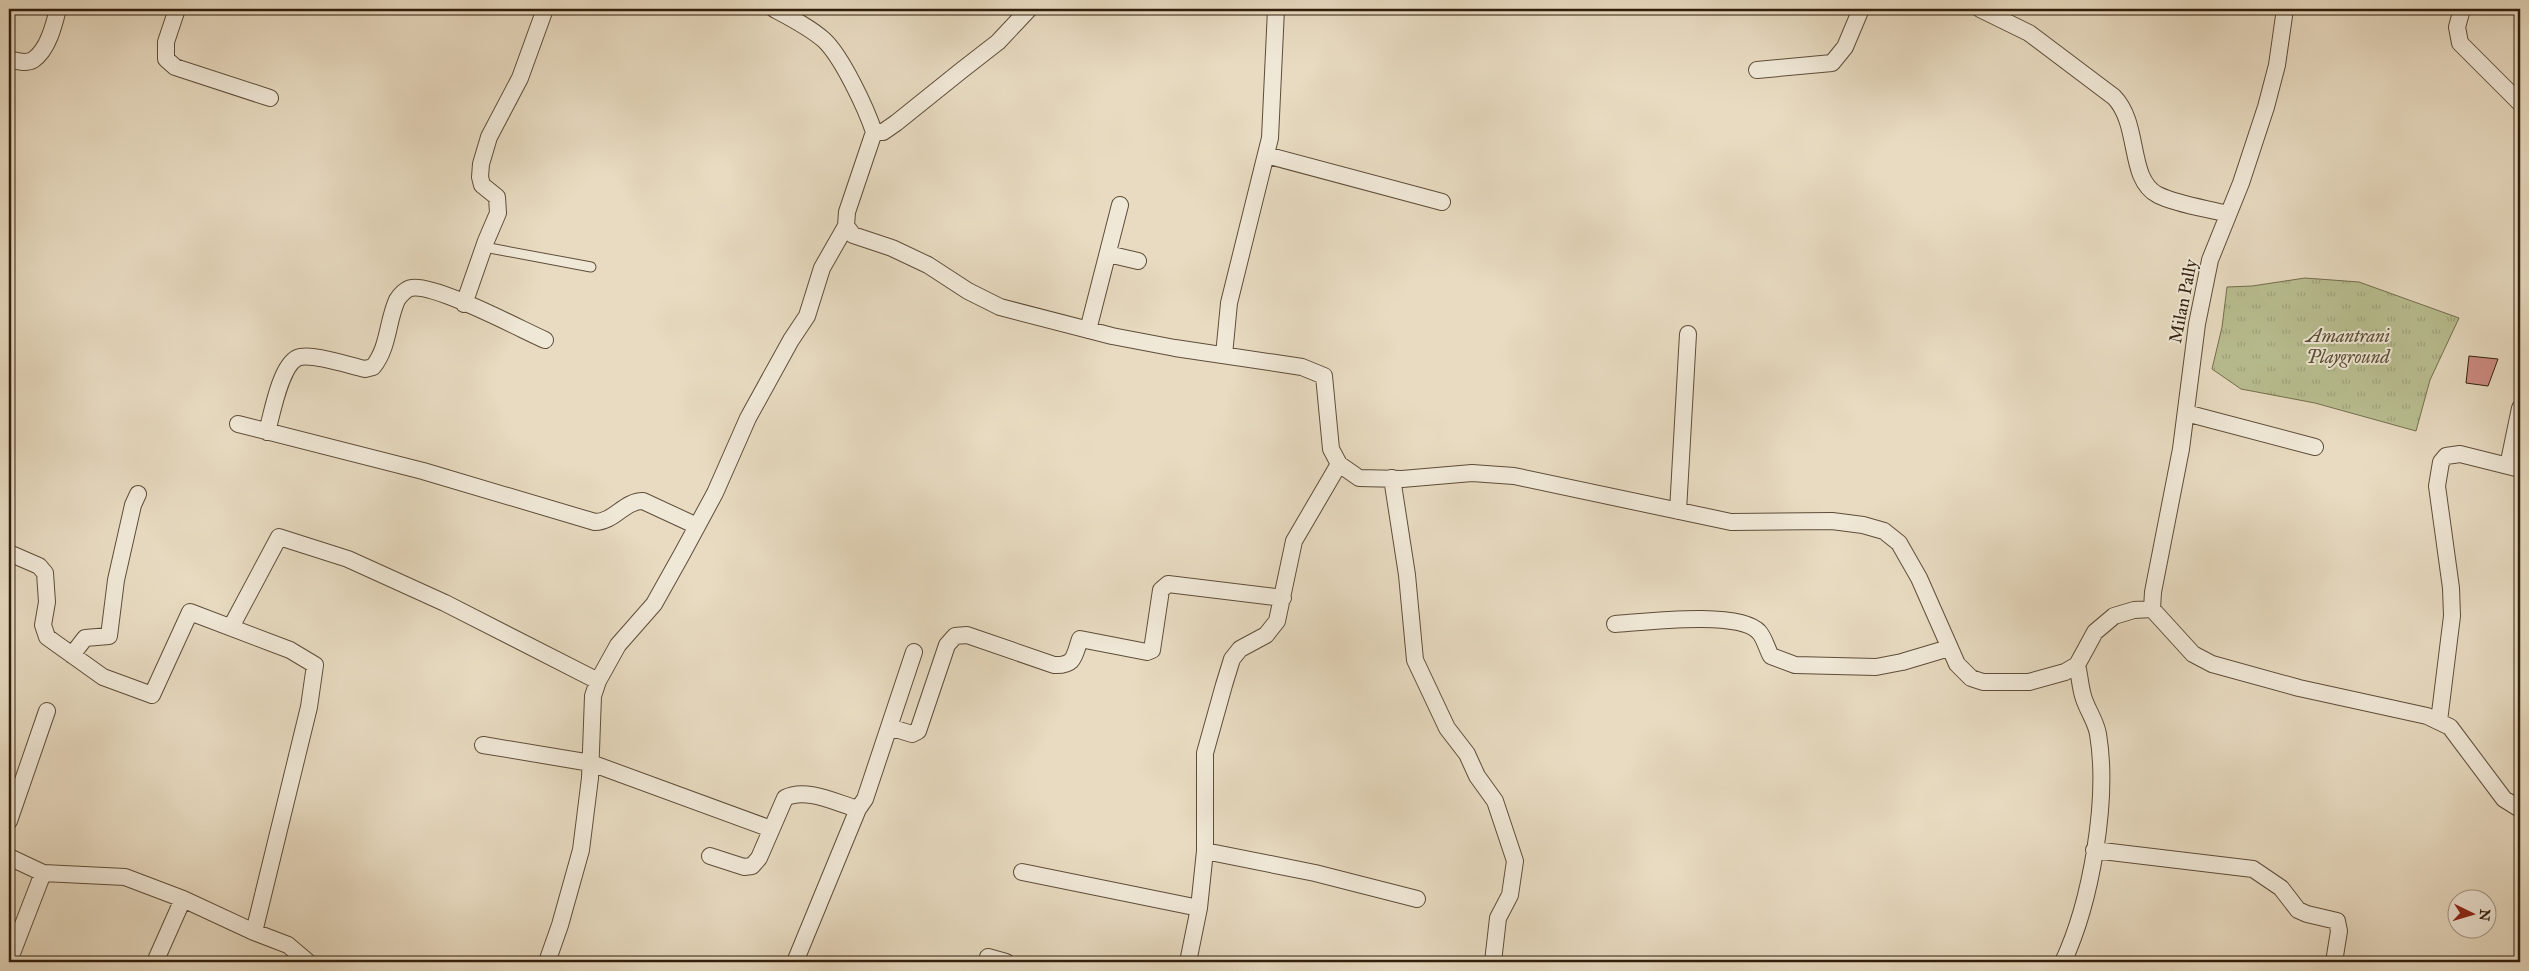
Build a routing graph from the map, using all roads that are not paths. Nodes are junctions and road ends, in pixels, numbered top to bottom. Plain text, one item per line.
1 (58, 9) edge
2 (177, 9) edge
3 (546, 9) edge
4 (774, 9) edge
5 (1029, 9) edge
6 (1276, 9) edge
7 (1861, 9) edge
8 (1980, 9) edge
9 (2284, 9) edge
10 (2462, 9) edge
11 (9, 59) edge
12 (1757, 70) dead end
13 (270, 98) dead end
14 (2520, 104) edge
15 (874, 132) junction
16 (1266, 155) junction
17 (1442, 202) dead end
18 (1120, 206) dead end
19 (2228, 214) junction
20 (846, 226) junction
21 (484, 247) junction
22 (1108, 254) junction
23 (1138, 261) dead end
24 (590, 267) dead end
25 (464, 304) junction
26 (1088, 330) junction
27 (1688, 334) dead end
28 (545, 340) dead end
29 (1224, 355) junction
30 (2520, 408) edge
31 (2186, 413) junction
32 (238, 424) dead end
33 (267, 432) junction
34 (2315, 447) dead end
35 (1339, 464) junction
36 (2514, 467) edge
37 (1392, 478) junction
38 (138, 494) dead end
39 (1678, 511) junction
40 (697, 526) junction
41 (9, 553) edge
42 (1283, 598) junction
43 (2152, 608) junction
44 (1615, 624) dead end
45 (231, 627) junction
46 (1949, 648) junction
47 (914, 652) dead end
48 (72, 655) junction
49 (2077, 665) junction
50 (598, 681) junction
51 (47, 711) dead end
52 (2439, 720) junction
53 (889, 727) junction
54 (483, 745) dead end
55 (591, 763) junction
56 (858, 809) junction
57 (2520, 809) edge
58 (9, 821) edge
59 (771, 829) junction
60 (2094, 850) junction
61 (1205, 851) junction
62 (710, 856) dead end
63 (9, 857) edge
64 (1022, 872) dead end
65 (43, 873) junction
66 (183, 898) junction
67 (1417, 899) dead end
68 (1199, 908) junction
69 (254, 932) junction
70 (988, 957) dead end
71 (9, 961) edge
72 (155, 962) edge
73 (308, 962) edge
74 (547, 962) edge
75 (795, 962) edge
76 (1006, 962) edge
77 (1188, 962) edge
78 (1494, 962) edge
79 (2063, 962) edge
80 (2334, 962) edge

1 - 11 street
2 - 13 street
3 - 21 street
4 - 15 street
5 - 15 street
6 - 16 street
7 - 12 street
8 - 19 street
9 - 19 street, Milan Pally
10 - 14 street
15 - 20 street
16 - 17 street
16 - 29 street
18 - 22 street
19 - 31 street, Milan Pally
20 - 26 street
20 - 40 street
21 - 24 lane
21 - 25 street
22 - 23 street
22 - 26 street
25 - 28 street
25 - 33 street
26 - 29 street
27 - 39 street
29 - 35 street
30 - 36 street
31 - 34 street
31 - 43 street, Milan Pally
32 - 33 street
33 - 40 street
35 - 37 street
35 - 42 street
36 - 52 street
37 - 39 street
37 - 78 street
38 - 48 street
39 - 46 street
40 - 50 street
41 - 48 street
42 - 53 street
42 - 61 street
43 - 49 street
43 - 52 street
44 - 46 street
45 - 48 street
45 - 50 street
45 - 69 street
46 - 49 street
47 - 53 street
49 - 60 street
50 - 55 street
51 - 58 street
52 - 57 street
53 - 56 street
54 - 55 street
55 - 59 street
55 - 74 street
56 - 59 street
56 - 75 street
59 - 62 street
60 - 79 street
60 - 80 street
61 - 67 street
61 - 68 street
63 - 65 street
64 - 68 street
65 - 66 street
65 - 71 street
66 - 69 street
66 - 72 street
68 - 77 street
69 - 73 street
70 - 76 street

